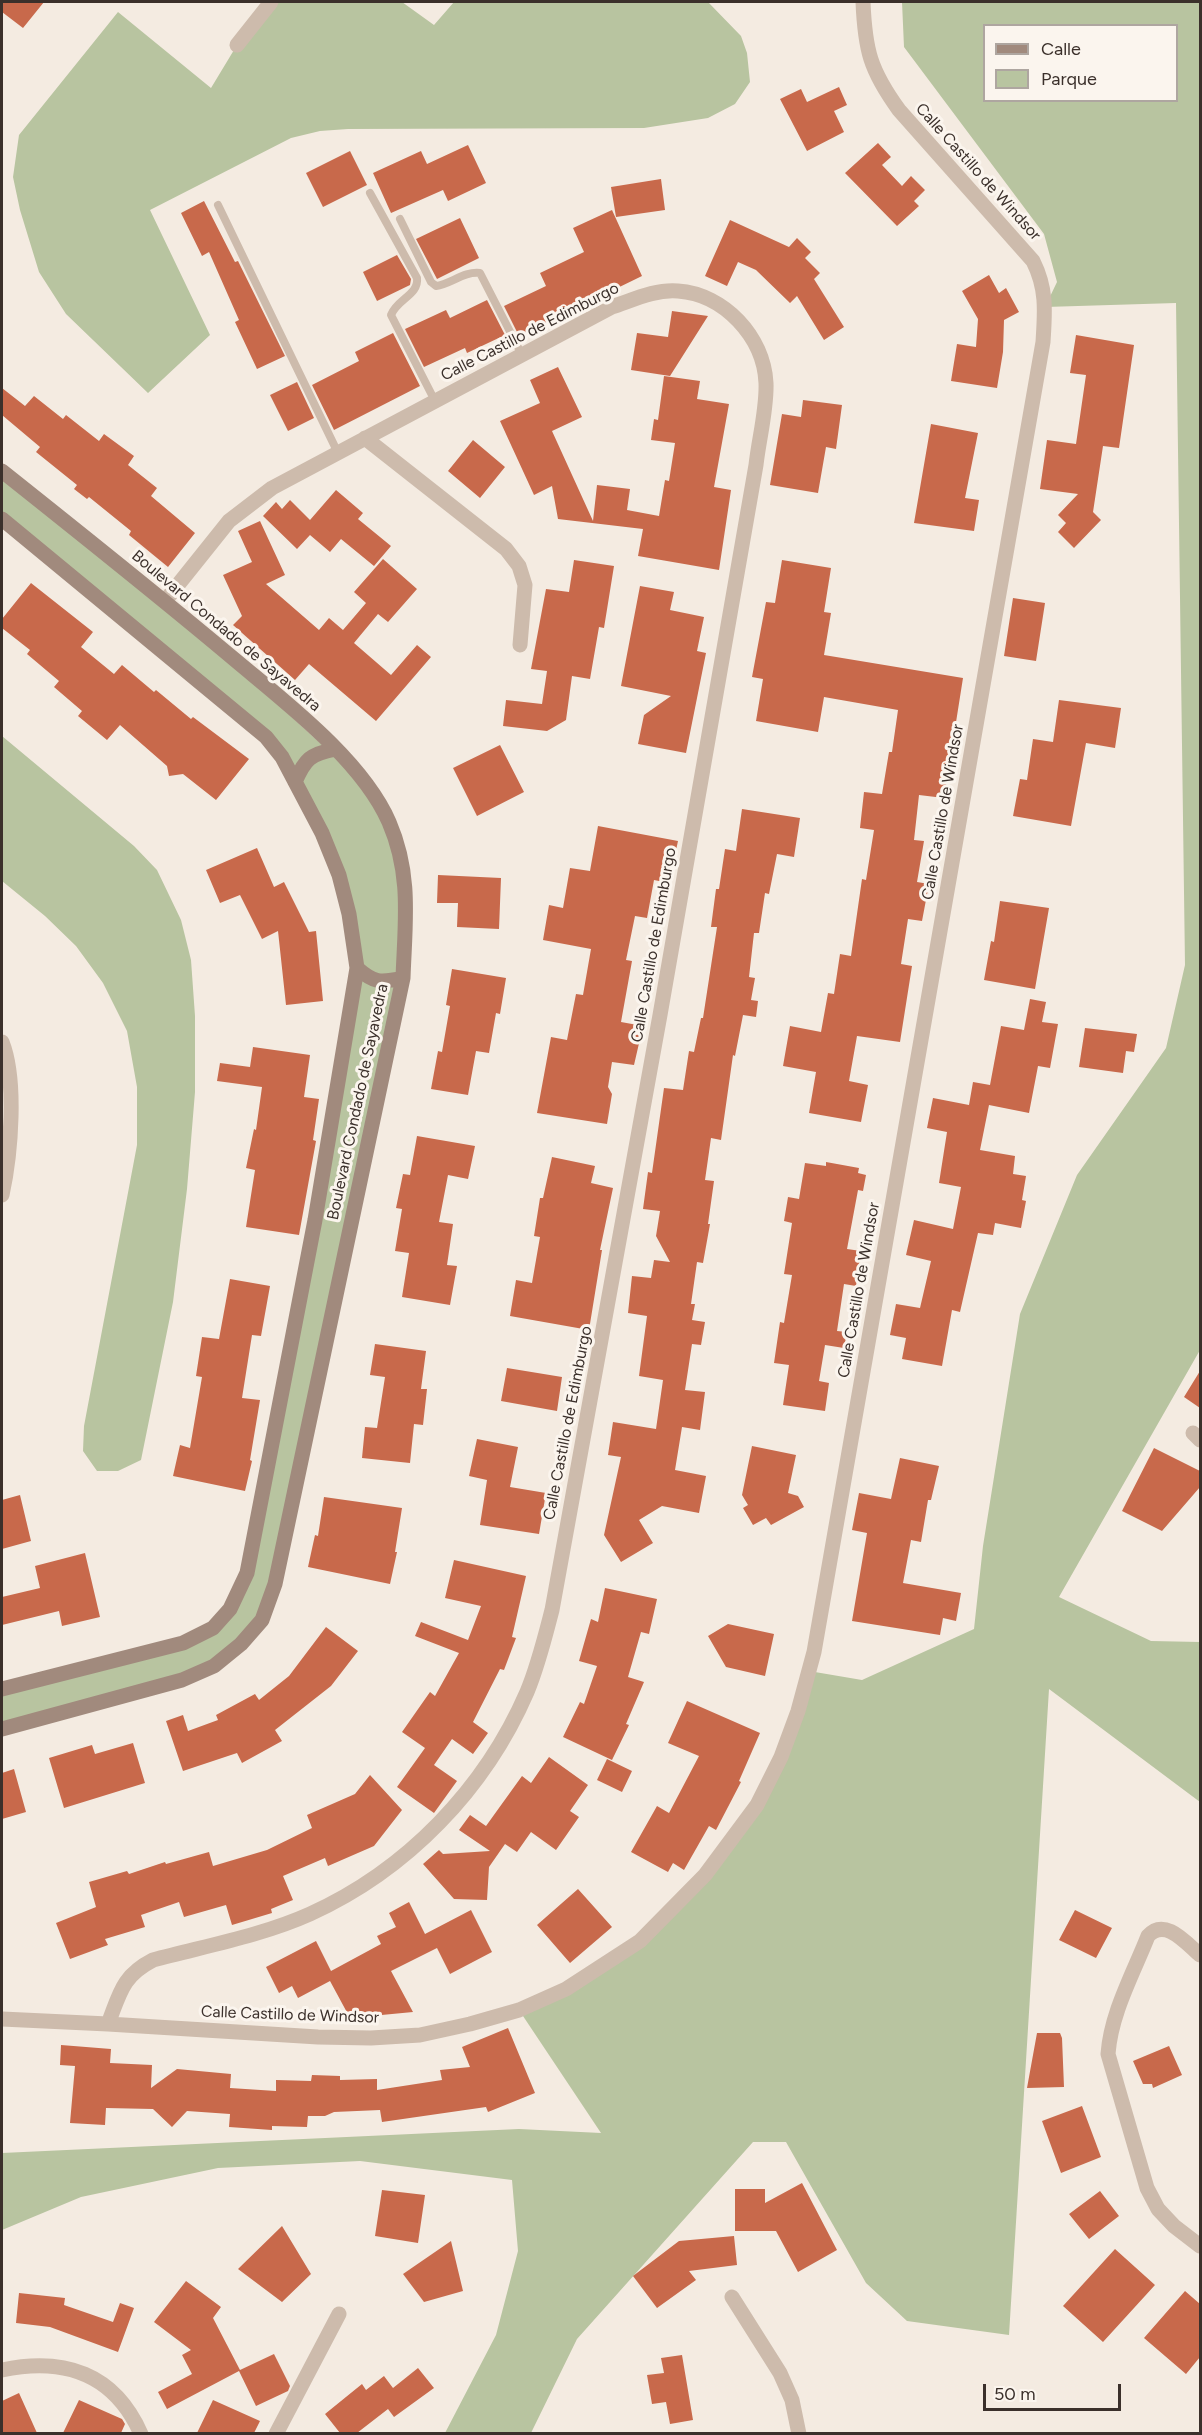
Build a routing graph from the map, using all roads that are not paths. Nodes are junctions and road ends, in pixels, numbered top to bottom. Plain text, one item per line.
1 (271, 2) edge
2 (863, 2) edge
3 (237, 45) dead end
4 (370, 193) dead end
5 (218, 206) dead end
6 (400, 219) dead end
7 (522, 355) junction
8 (435, 401) junction
9 (365, 438) junction
10 (337, 451) junction
11 (2, 471) edge
12 (2, 519) edge
13 (165, 601) junction
14 (520, 645) dead end
15 (336, 749) junction
16 (295, 782) junction
17 (357, 968) junction
18 (403, 978) junction
19 (2, 1041) edge
20 (2, 1195) edge
21 (2, 1689) edge
22 (2, 1729) edge
23 (1200, 1954) edge
24 (2, 2019) edge
25 (108, 2024) junction
26 (1200, 2246) edge
27 (732, 2297) dead end
28 (339, 2314) dead end
29 (2, 2370) edge
30 (141, 2433) edge
31 (276, 2433) edge
32 (799, 2433) edge

1 - 3 street
2 - 25 street, Calle Castillo de Windsor
4 - 8 lane
5 - 10 lane
6 - 7 lane
7 - 8 street, Calle Castillo de Edimburgo
7 - 25 street, Calle Castillo de Edimburgo
8 - 9 street, Calle Castillo de Edimburgo
9 - 10 street, Calle Castillo de Edimburgo
9 - 14 street
10 - 13 street, Calle Castillo de Edimburgo
11 - 13 street, Boulevard Condado de Sayavedra
12 - 16 street, Boulevard Condado de Sayavedra
13 - 15 street, Boulevard Condado de Sayavedra
15 - 16 street
15 - 18 street, Boulevard Condado de Sayavedra
16 - 17 street, Boulevard Condado de Sayavedra
17 - 18 street
17 - 21 street, Boulevard Condado de Sayavedra
18 - 22 street, Boulevard Condado de Sayavedra
19 - 20 street
23 - 26 street
24 - 25 street, Calle Castillo de Windsor
27 - 32 street
28 - 31 street
29 - 30 street

